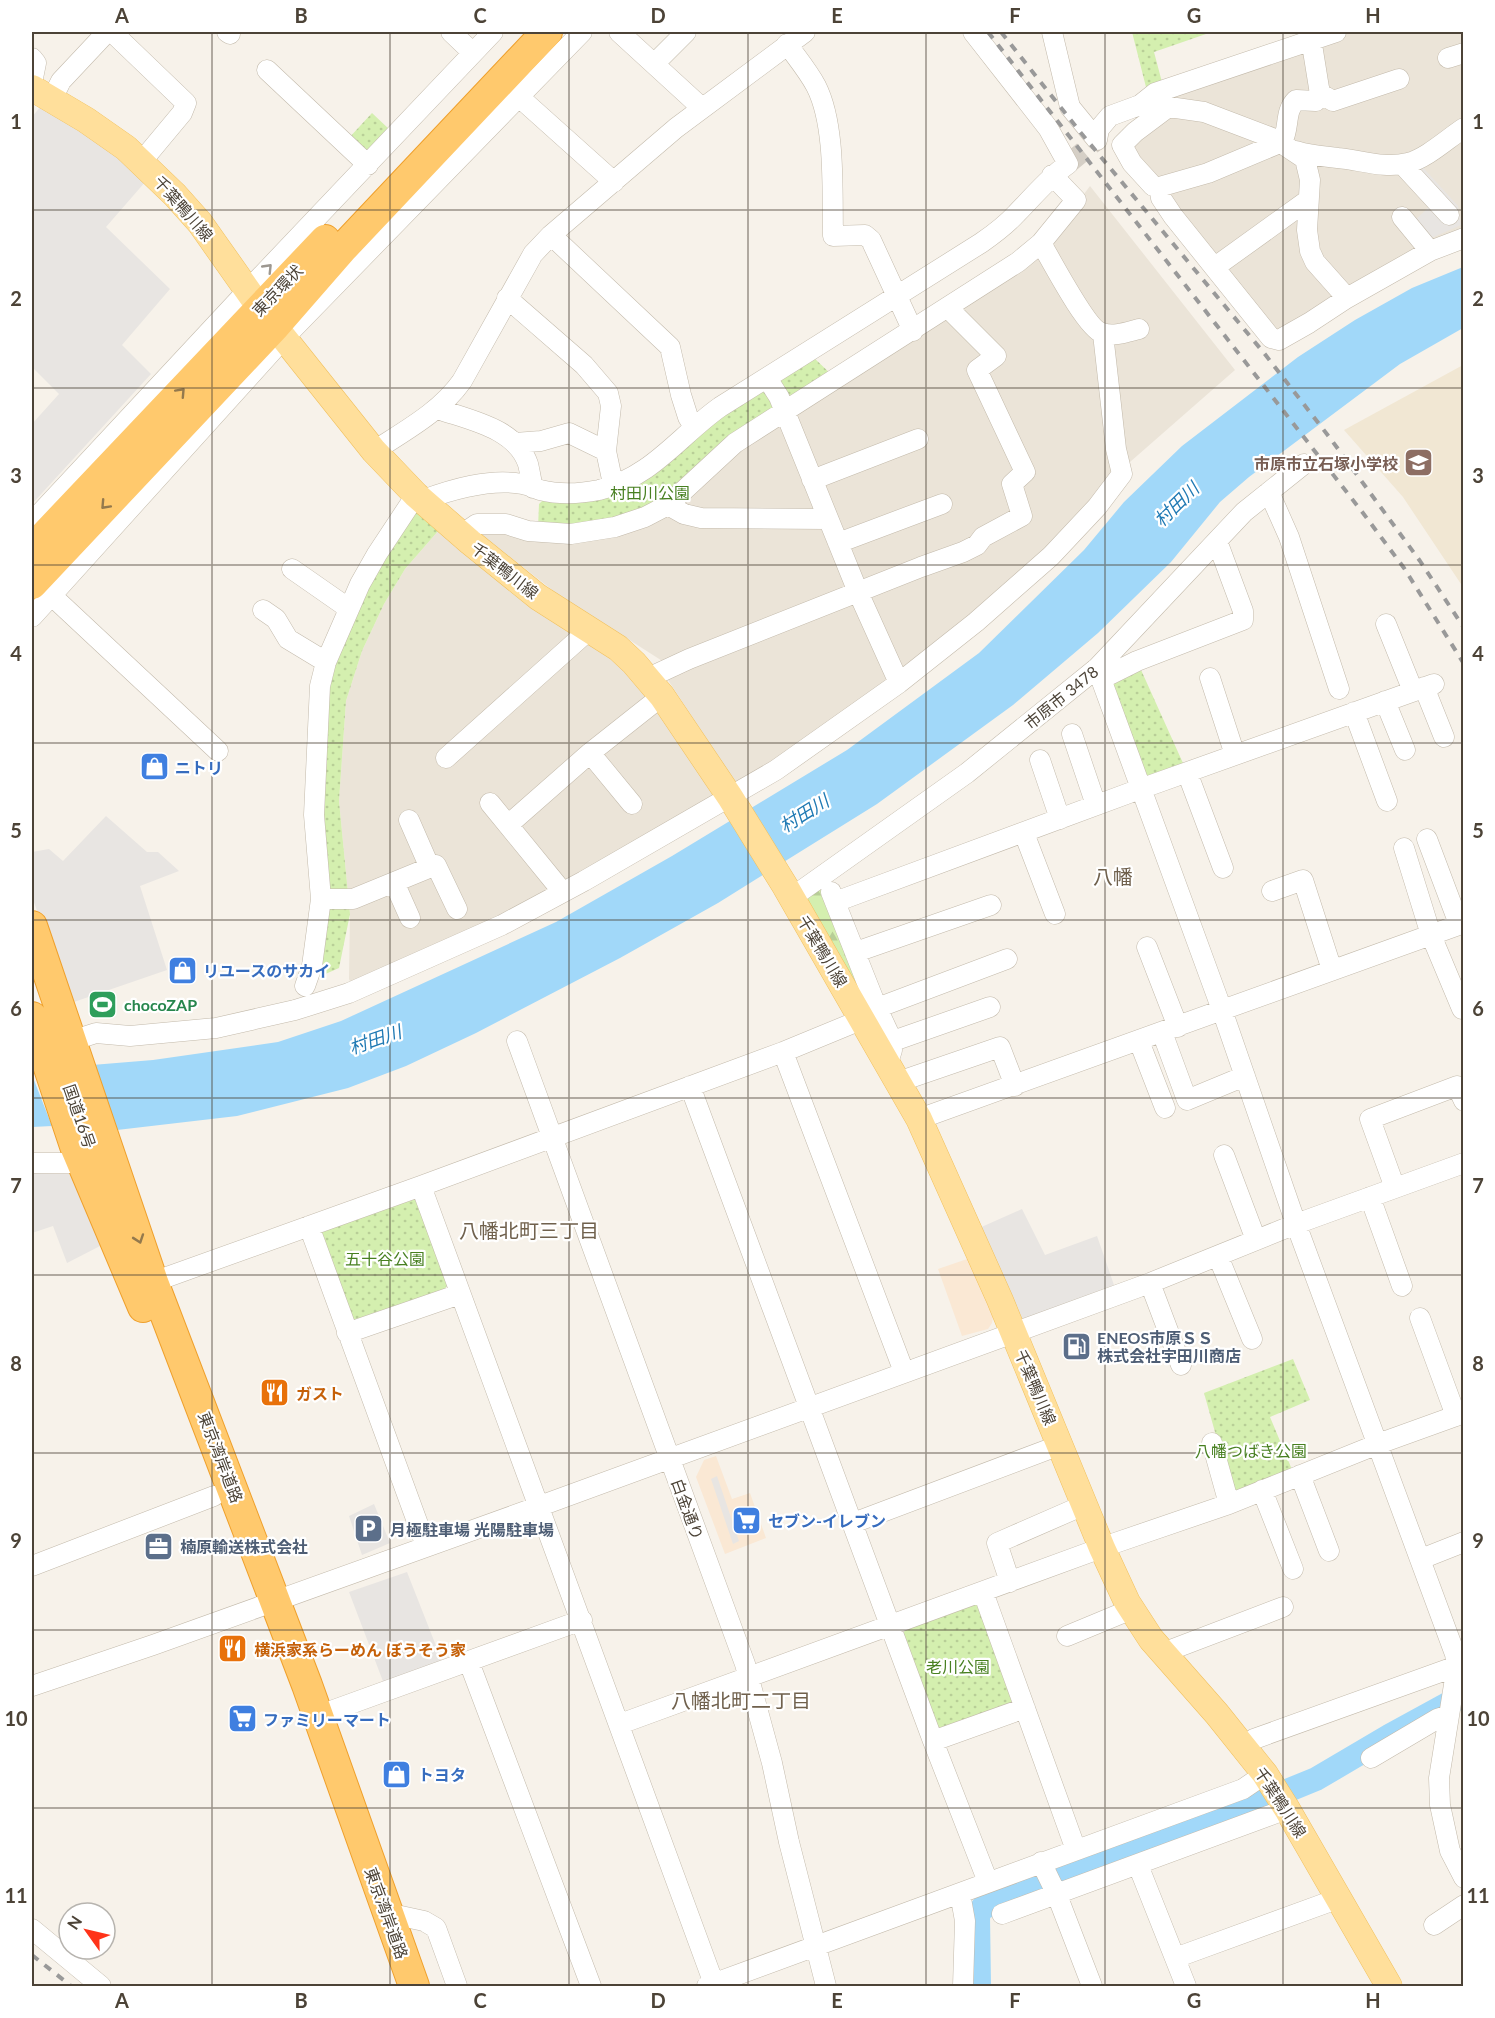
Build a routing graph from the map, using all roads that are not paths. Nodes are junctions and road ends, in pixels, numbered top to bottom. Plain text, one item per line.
1 (107, 32) edge
2 (112, 32) edge
3 (451, 32) edge
4 (493, 32) edge
5 (523, 32) edge
6 (547, 32) edge
7 (582, 32) edge
8 (619, 32) edge
9 (686, 32) edge
10 (973, 32) edge
11 (1052, 32) edge
12 (1336, 32) edge
13 (796, 36) edge
14 (1310, 36) edge
15 (473, 53) junction
16 (32, 58) edge
17 (654, 64) junction
18 (267, 70) dead end
19 (1399, 79) dead end
20 (32, 83) edge
21 (42, 94) edge
22 (1321, 94) junction
23 (518, 96) junction
24 (1140, 105) junction
25 (702, 108) junction
26 (1167, 108) junction
27 (1464, 128) edge
28 (1289, 147) junction
29 (142, 161) junction
30 (1402, 164) junction
31 (368, 165) junction
32 (431, 171) junction
33 (1052, 175) junction
34 (614, 182) junction
35 (1160, 187) junction
36 (1308, 200) junction
37 (1449, 215) dead end
38 (1402, 217) dead end
39 (551, 235) junction
40 (1464, 238) edge
41 (1041, 243) junction
42 (1430, 251) junction
43 (1215, 267) junction
44 (896, 296) junction
45 (507, 298) junction
46 (1347, 298) junction
47 (948, 308) junction
48 (267, 315) junction
49 (1139, 329) dead end
50 (913, 331) junction
51 (1103, 334) junction
52 (766, 378) junction
53 (438, 409) junction
54 (784, 411) junction
55 (694, 427) junction
56 (918, 439) dead end
57 (515, 443) junction
58 (374, 451) junction
59 (606, 451) junction
60 (1304, 464) dead end
61 (812, 480) junction
62 (613, 484) junction
63 (533, 488) junction
64 (1269, 492) junction
65 (420, 497) junction
66 (942, 504) dead end
67 (668, 505) junction
68 (828, 519) junction
69 (32, 522) edge
70 (461, 535) junction
71 (1217, 541) junction
72 (838, 543) junction
73 (32, 549) edge
74 (292, 569) dead end
75 (38, 584) edge
76 (858, 592) junction
77 (348, 608) junction
78 (263, 610) dead end
79 (32, 617) edge
80 (1386, 624) dead end
81 (589, 630) junction
82 (326, 662) junction
83 (1099, 674) junction
84 (1210, 678) dead end
85 (899, 683) junction
86 (655, 687) junction
87 (1424, 687) junction
88 (1339, 689) dead end
89 (1385, 701) junction
90 (1354, 712) junction
91 (1072, 734) dead end
92 (1444, 737) dead end
93 (1405, 750) dead end
94 (218, 751) dead end
95 (590, 753) junction
96 (1235, 755) junction
97 (446, 758) dead end
98 (1040, 760) dead end
99 (1186, 772) junction
100 (1140, 789) junction
101 (731, 799) junction
102 (1388, 801) dead end
103 (490, 803) dead end
104 (632, 804) dead end
105 (1096, 806) junction
106 (1060, 819) junction
107 (409, 820) dead end
108 (508, 825) junction
109 (1024, 833) junction
110 (1427, 839) dead end
111 (1404, 848) dead end
112 (430, 868) junction
113 (1222, 868) dead end
114 (820, 877) junction
115 (394, 882) junction
116 (556, 885) dead end
117 (1272, 891) dead end
118 (788, 892) junction
119 (321, 899) junction
120 (835, 902) junction
121 (991, 905) dead end
122 (457, 909) dead end
123 (1055, 914) dead end
124 (411, 918) dead end
125 (1461, 924) edge
126 (32, 926) edge
127 (1431, 935) junction
128 (1147, 947) dead end
129 (856, 952) junction
130 (1007, 959) dead end
131 (1332, 970) junction
132 (32, 975) edge
133 (305, 986) dead end
134 (990, 1007) dead end
135 (1462, 1009) dead end
136 (1222, 1011) junction
137 (870, 1013) junction
138 (32, 1017) edge
139 (1170, 1029) junction
140 (517, 1041) dead end
141 (1139, 1041) junction
142 (62, 1049) junction
143 (783, 1052) junction
144 (892, 1063) junction
145 (1245, 1076) junction
146 (690, 1086) junction
147 (1015, 1086) junction
148 (1464, 1101) edge
149 (1165, 1108) dead end
150 (920, 1119) junction
151 (553, 1137) junction
152 (88, 1149) junction
153 (1224, 1155) dead end
154 (32, 1163) edge
155 (1464, 1163) edge
156 (422, 1186) junction
157 (1395, 1188) junction
158 (1370, 1197) junction
159 (1296, 1224) junction
160 (309, 1226) junction
161 (1256, 1240) junction
162 (1218, 1256) junction
163 (122, 1259) joint
164 (153, 1282) junction
165 (1150, 1283) junction
166 (1402, 1286) dead end
167 (460, 1294) junction
168 (1420, 1318) dead end
169 (348, 1333) junction
170 (1013, 1333) junction
171 (1252, 1339) dead end
172 (1181, 1365) dead end
173 (904, 1372) junction
174 (810, 1407) junction
175 (1460, 1415) edge
176 (1212, 1443) dead end
177 (1378, 1444) junction
178 (1060, 1445) junction
179 (670, 1458) junction
180 (1300, 1475) junction
181 (1262, 1490) junction
182 (214, 1496) junction
183 (1084, 1504) junction
184 (1229, 1504) junction
185 (540, 1506) junction
186 (853, 1523) junction
187 (1464, 1542) edge
188 (426, 1546) junction
189 (1102, 1548) junction
190 (1329, 1551) dead end
191 (1421, 1559) junction
192 (32, 1566) edge
193 (1293, 1569) dead end
194 (1010, 1582) junction
195 (983, 1592) junction
196 (265, 1605) junction
197 (1283, 1607) dead end
198 (1132, 1609) junction
199 (582, 1620) junction
200 (890, 1626) junction
201 (1067, 1636) dead end
202 (1458, 1644) edge
203 (1165, 1655) junction
204 (469, 1662) junction
205 (1457, 1666) junction
206 (748, 1676) junction
207 (32, 1686) edge
208 (1455, 1701) edge
209 (1025, 1708) junction
210 (317, 1716) junction
211 (620, 1724) junction
212 (933, 1741) junction
213 (1243, 1746) junction
214 (1371, 1758) dead end
215 (1278, 1794) junction
216 (1457, 1849) edge
217 (1076, 1850) junction
218 (1041, 1863) junction
219 (1138, 1865) junction
220 (1464, 1878) edge
221 (988, 1882) junction
222 (960, 1893) junction
223 (1057, 1895) junction
224 (1337, 1899) junction
225 (1464, 1905) edge
226 (387, 1913) junction
227 (1002, 1914) dead end
228 (1434, 1925) dead end
229 (32, 1929) edge
230 (815, 1946) junction
231 (1175, 1958) junction
232 (711, 1985) edge
233 (101, 1986) edge
234 (399, 1986) edge
235 (414, 1986) edge
236 (457, 1986) edge
237 (591, 1986) edge
238 (826, 1986) edge
239 (963, 1986) edge
240 (1092, 1986) edge
241 (1186, 1986) edge
242 (1389, 1986) edge

1 - 21 street
2 - 29 street
3 - 15 street
4 - 15 street
5 - 48 highway, 東京環状
6 - 32 highway, 東京環状
7 - 23 street
8 - 17 street
9 - 17 street
10 - 33 street
11 - 24 street
12 - 14 street
13 - 25 street
13 - 44 street
14 - 22 street
14 - 24 street
15 - 31 street
16 - 20 street
17 - 25 street
18 - 31 street
19 - 22 street
21 - 29 main road, 千葉鴨川線
22 - 28 street
23 - 32 street
23 - 34 street
24 - 26 street
25 - 34 street
26 - 28 street
26 - 35 street
27 - 30 street
28 - 30 street
28 - 35 street
28 - 36 street
29 - 48 main road, 千葉鴨川線
30 - 37 street
48 -> 31 street
32 - 48 highway, 東京環状
33 - 41 street
33 - 44 street
34 - 39 street
35 - 43 street
36 - 43 street
36 - 46 street
38 - 42 street
39 - 45 street
39 - 55 street
40 - 42 street
41 - 47 street
41 - 51 street
42 - 46 street
43 - 46 street
44 - 50 street
44 - 52 street
45 - 53 street
45 - 59 street
47 - 50 street
47 - 76 street
48 - 58 main road, 千葉鴨川線
48 - 69 street
73 -> 48 highway, 東京環状
48 -> 75 highway, 東京環状
48 - 75 street
49 - 51 street
50 - 54 street
51 - 85 street
52 - 54 street
52 - 55 street
53 - 57 street
53 - 58 street
54 - 61 street
54 - 67 street
55 - 62 street
56 - 61 street
57 - 59 street
57 - 63 street
58 - 65 main road, 千葉鴨川線
59 - 62 street
60 - 64 street, 市原市 3478
61 - 68 street
62 - 63 street
63 - 65 street
64 - 71 street, 市原市 3478
64 - 88 street
65 - 70 main road, 千葉鴨川線
65 - 77 street
66 - 72 street
67 - 68 street
67 - 70 street
68 - 72 street
70 - 81 main road, 千葉鴨川線
71 - 83 street, 市原市 3478
71 - 83 street
72 - 76 street
74 - 77 street
75 - 79 street
75 - 94 street
76 - 85 street
76 - 86 street
77 - 82 street
78 - 82 street
80 - 87 street
81 - 86 main road, 千葉鴨川線
81 - 97 street
82 - 119 street
83 - 100 street
83 - 114 street, 市原市 3478
84 - 96 street
85 - 101 street
86 - 95 street
86 - 101 main road, 千葉鴨川線
87 - 89 street
87 - 92 street
89 - 90 street
89 - 93 street
90 - 96 street
90 - 102 street
91 - 105 street
95 - 104 street
95 - 108 street
96 - 99 street
98 - 106 street
99 - 100 street
99 - 113 street
100 - 105 street
100 - 136 street
101 - 118 main road, 千葉鴨川線
101 - 142 street
103 - 108 street
105 - 106 street
106 - 109 street
107 - 112 street
108 - 116 street
109 - 120 street
109 - 123 street
110 - 125 street
111 - 127 street
112 - 115 street
112 - 122 street
114 - 118 street, 市原市 3478
114 - 120 street
115 - 119 street
115 - 124 street
117 - 131 street
118 - 137 main road, 千葉鴨川線
119 - 133 street
120 - 129 street
121 - 129 street
125 - 127 street
126 - 142 highway, 東京湾岸道路
127 - 131 street
127 - 135 street
128 - 139 street
129 - 137 street
130 - 137 street
131 - 136 street
132 - 142 highway
134 - 144 street
136 - 139 street
136 - 145 street
137 - 143 street
137 - 144 main road, 千葉鴨川線
138 - 142 highway, 東京湾岸道路
139 - 141 street
139 - 145 street
140 - 151 street, 白金通り
141 - 147 street
141 - 149 street
142 - 152 highway, 東京湾岸道路
143 - 146 street
143 - 173 street
144 - 147 street
144 - 150 main road, 千葉鴨川線
145 - 159 street
146 - 151 street
146 - 174 street
147 - 150 street
148 - 157 street
150 - 170 main road, 千葉鴨川線
151 - 156 street
151 - 179 street, 白金通り
152 - 154 street
152 - 163 highway, 国道16号
152 -> 164 highway, 東京湾岸道路
153 - 161 street
155 - 157 street
156 - 160 street
156 - 167 street
157 - 158 street
158 - 159 street
158 - 166 street
159 - 161 street
159 - 177 street
160 - 164 street
160 - 169 street
161 - 162 street
162 - 165 street
162 - 171 street
163 - 182 highway, 東京湾岸道路
164 - 196 highway, 東京湾岸道路
165 - 170 street
165 - 172 street
167 - 169 street
167 - 185 street
168 - 175 street
169 - 188 street
170 - 173 street
170 - 178 main road, 千葉鴨川線
173 - 174 street
174 - 179 street
174 - 186 street
175 - 177 street
176 - 184 street
177 - 180 street
177 - 191 street
178 - 183 main road, 千葉鴨川線
178 - 186 street
179 - 185 street
179 - 206 street, 白金通り
180 - 181 street
180 - 190 street
181 - 184 street
181 - 193 street
182 - 192 street
182 - 196 highway, 東京湾岸道路
183 - 189 main road, 千葉鴨川線
183 - 194 street
184 - 189 street
185 - 188 street
185 - 199 street
186 - 200 street
187 - 191 street
188 - 196 street
189 - 194 street
189 - 198 main road, 千葉鴨川線
191 - 202 street
194 - 195 street
195 - 200 street
195 - 209 street
196 - 207 street
196 - 210 highway, 東京湾岸道路
196 - 234 highway, 東京湾岸道路
197 - 203 street
198 - 201 street
198 - 203 main road, 千葉鴨川線
199 - 204 street
199 - 211 street
200 - 206 street
200 - 212 street
202 - 205 street
203 - 213 main road, 千葉鴨川線
204 - 210 street
204 - 237 street
205 - 208 street
205 - 213 street
206 - 211 street
206 - 230 street, 白金通り
208 - 214 street
208 - 216 street
209 - 212 street
209 - 217 street
210 - 226 highway, 東京湾岸道路
211 - 232 street
212 - 221 street
213 - 215 main road, 千葉鴨川線
215 - 217 street
215 - 219 street
215 - 224 main road, 千葉鴨川線
216 - 220 street
217 - 218 street
218 - 221 street
218 - 223 street
219 - 223 street
219 - 231 street
221 - 222 street
222 - 230 street
222 - 239 street
223 - 227 street
223 - 240 street
224 - 231 street
224 - 242 main road, 千葉鴨川線
225 - 228 street
226 - 235 highway, 東京湾岸道路
226 - 236 street
229 - 233 street
230 - 232 street
230 - 238 street, 白金通り
231 - 241 street

